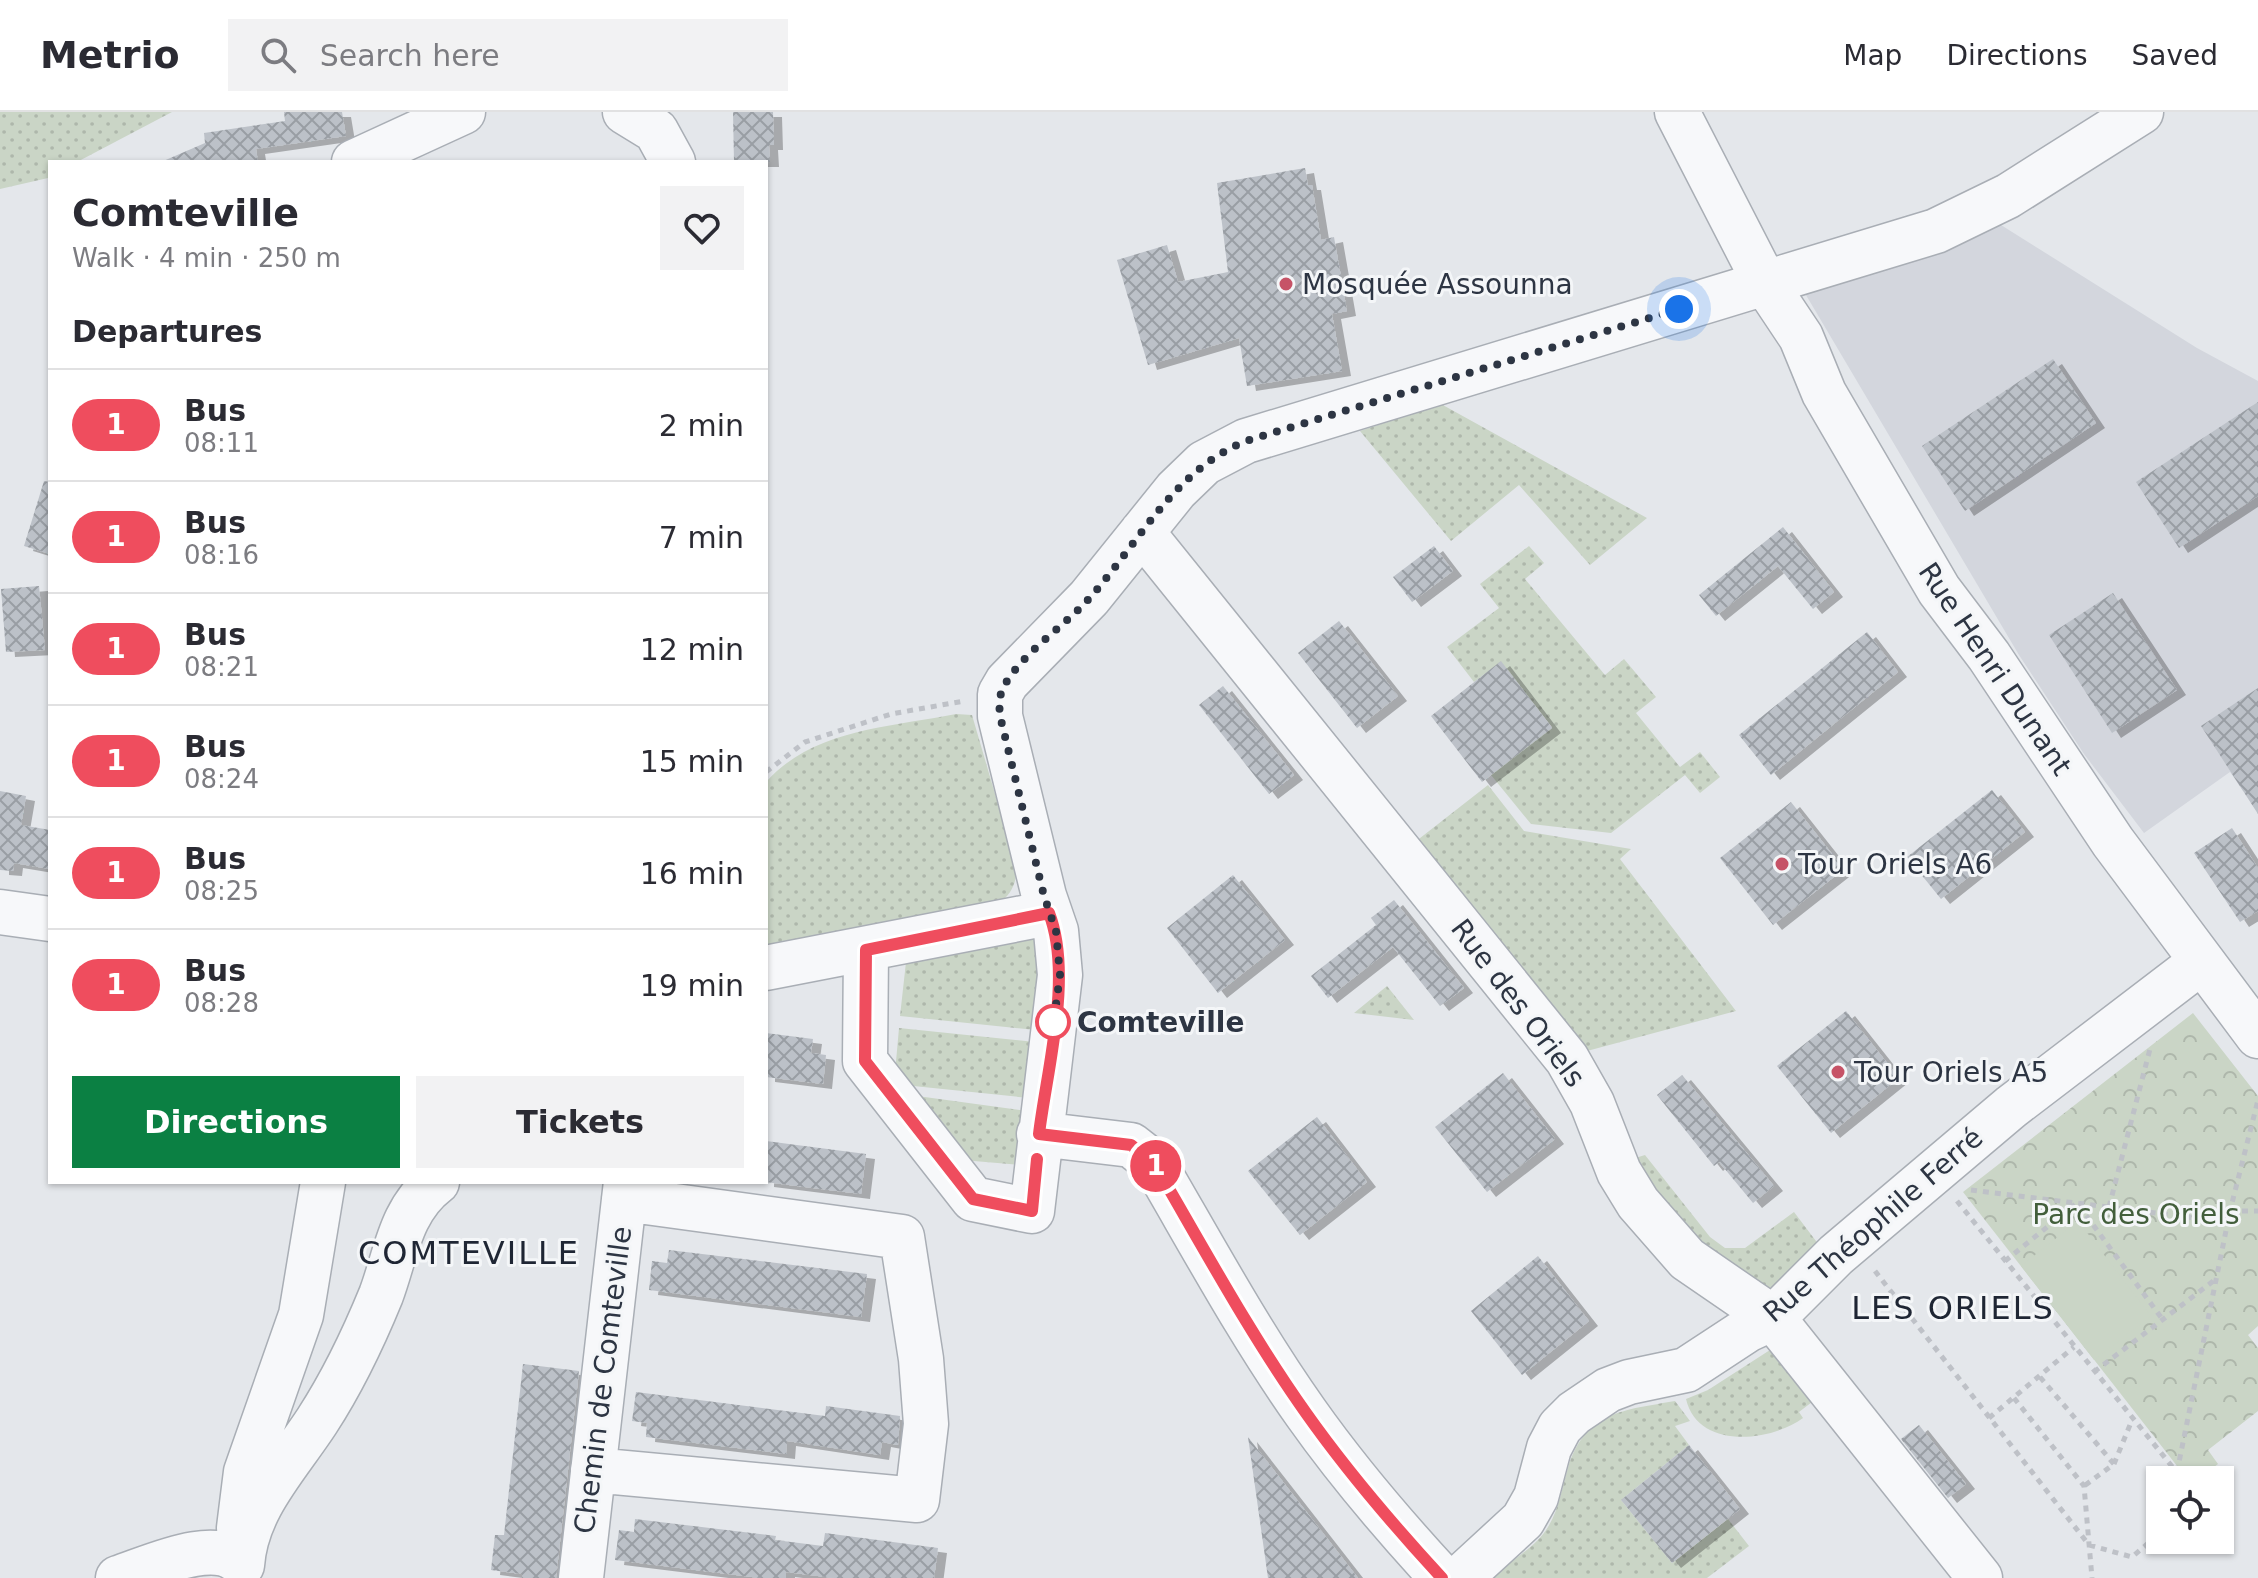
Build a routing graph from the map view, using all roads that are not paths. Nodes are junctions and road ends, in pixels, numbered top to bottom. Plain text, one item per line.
1 (463, 112) edge
2 (1677, 112) edge
3 (2141, 112) edge
4 (358, 160) edge
5 (1765, 283) junction
6 (1142, 532) junction
7 (0, 912) edge
8 (1049, 913) junction
9 (48, 919) edge
10 (866, 950) junction
11 (2201, 962) junction
12 (768, 968) edge
13 (2258, 1036) edge
14 (1039, 1134) junction
15 (323, 1184) edge
16 (435, 1184) edge
17 (625, 1190) edge
18 (1773, 1318) junction
19 (593, 1470) junction
20 (244, 1571) edge
21 (118, 1578) edge
22 (581, 1578) edge
23 (1442, 1578) edge
24 (1460, 1578) edge
25 (1980, 1578) edge

1 - 4 street
2 - 5 street, Rue Henri Dunant
3 - 5 street
5 - 6 street
5 - 11 street, Rue Henri Dunant
6 - 8 street
6 - 18 street, Rue des Oriels
7 - 9 street
8 - 10 street
8 - 14 street
10 - 12 street
10 - 14 street
11 - 13 street, Rue Henri Dunant
11 - 18 street, Rue Théophile Ferré
14 - 23 street
15 - 20 street
16 - 20 street
17 - 19 street, Chemin de Comteville
17 - 19 street
18 - 24 street, Rue Théophile Ferré
18 - 25 street, Rue des Oriels
19 - 22 street, Chemin de Comteville
20 - 21 street

